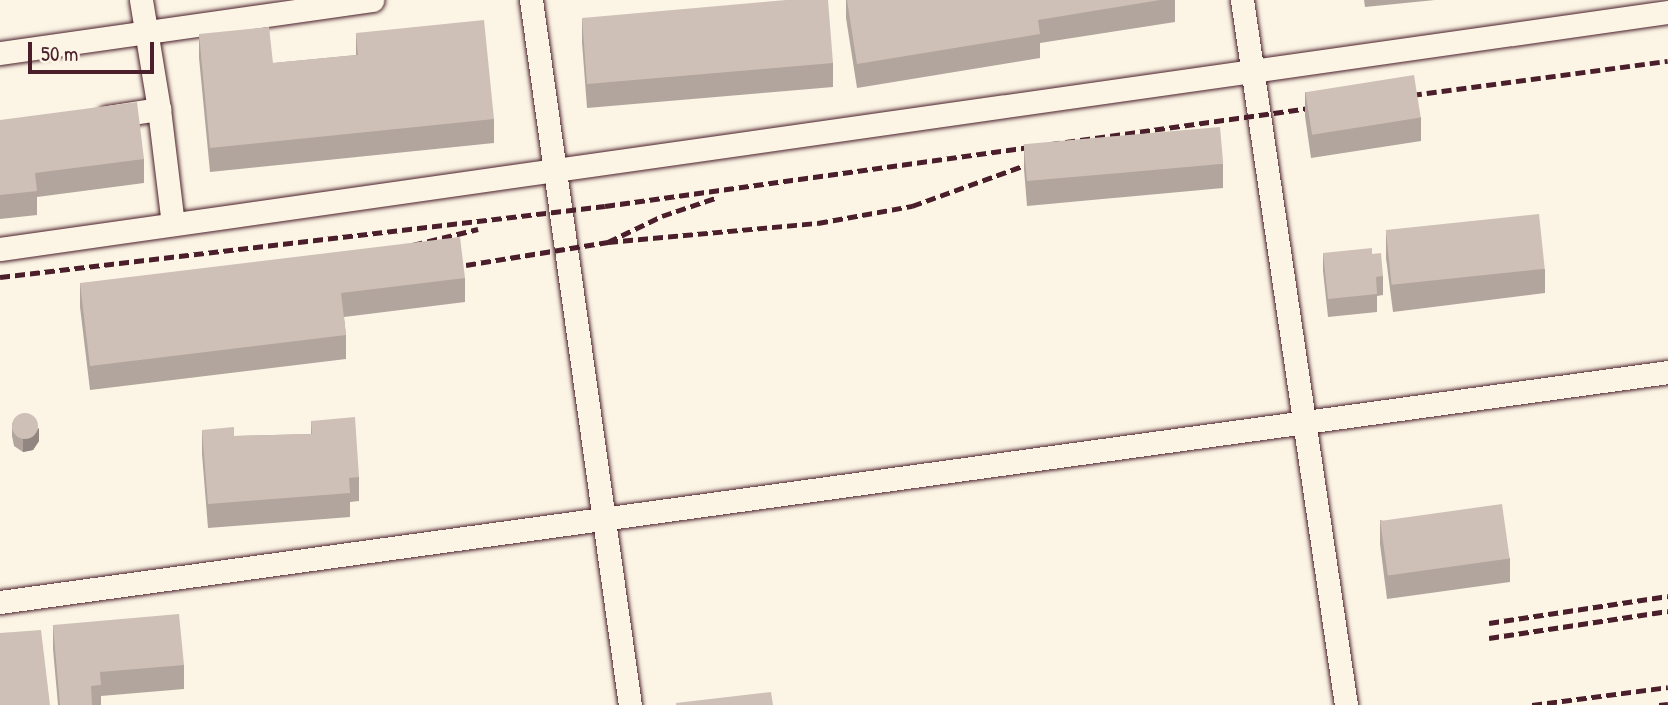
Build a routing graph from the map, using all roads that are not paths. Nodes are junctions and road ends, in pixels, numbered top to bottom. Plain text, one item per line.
1 (141, 0) edge
2 (373, 0) edge
3 (531, 0) edge
4 (1242, 0) edge
5 (1668, 12) edge
6 (145, 32) junction
7 (0, 53) edge
8 (1251, 71) junction
9 (159, 109) junction
10 (79, 121) edge
11 (555, 170) junction
12 (173, 224) junction
13 (0, 249) edge
14 (1668, 372) edge
15 (1304, 419) junction
16 (604, 518) junction
17 (0, 603) edge
18 (630, 705) edge
19 (1346, 705) edge

1 - 6 street
2 - 6 street
3 - 11 street
4 - 8 street
5 - 8 street
6 - 7 street
6 - 9 street
8 - 11 street
8 - 15 street
9 - 10 street
9 - 12 street
11 - 12 street
11 - 16 street
12 - 13 street
14 - 15 street
15 - 16 street
15 - 19 street
16 - 17 street
16 - 18 street

